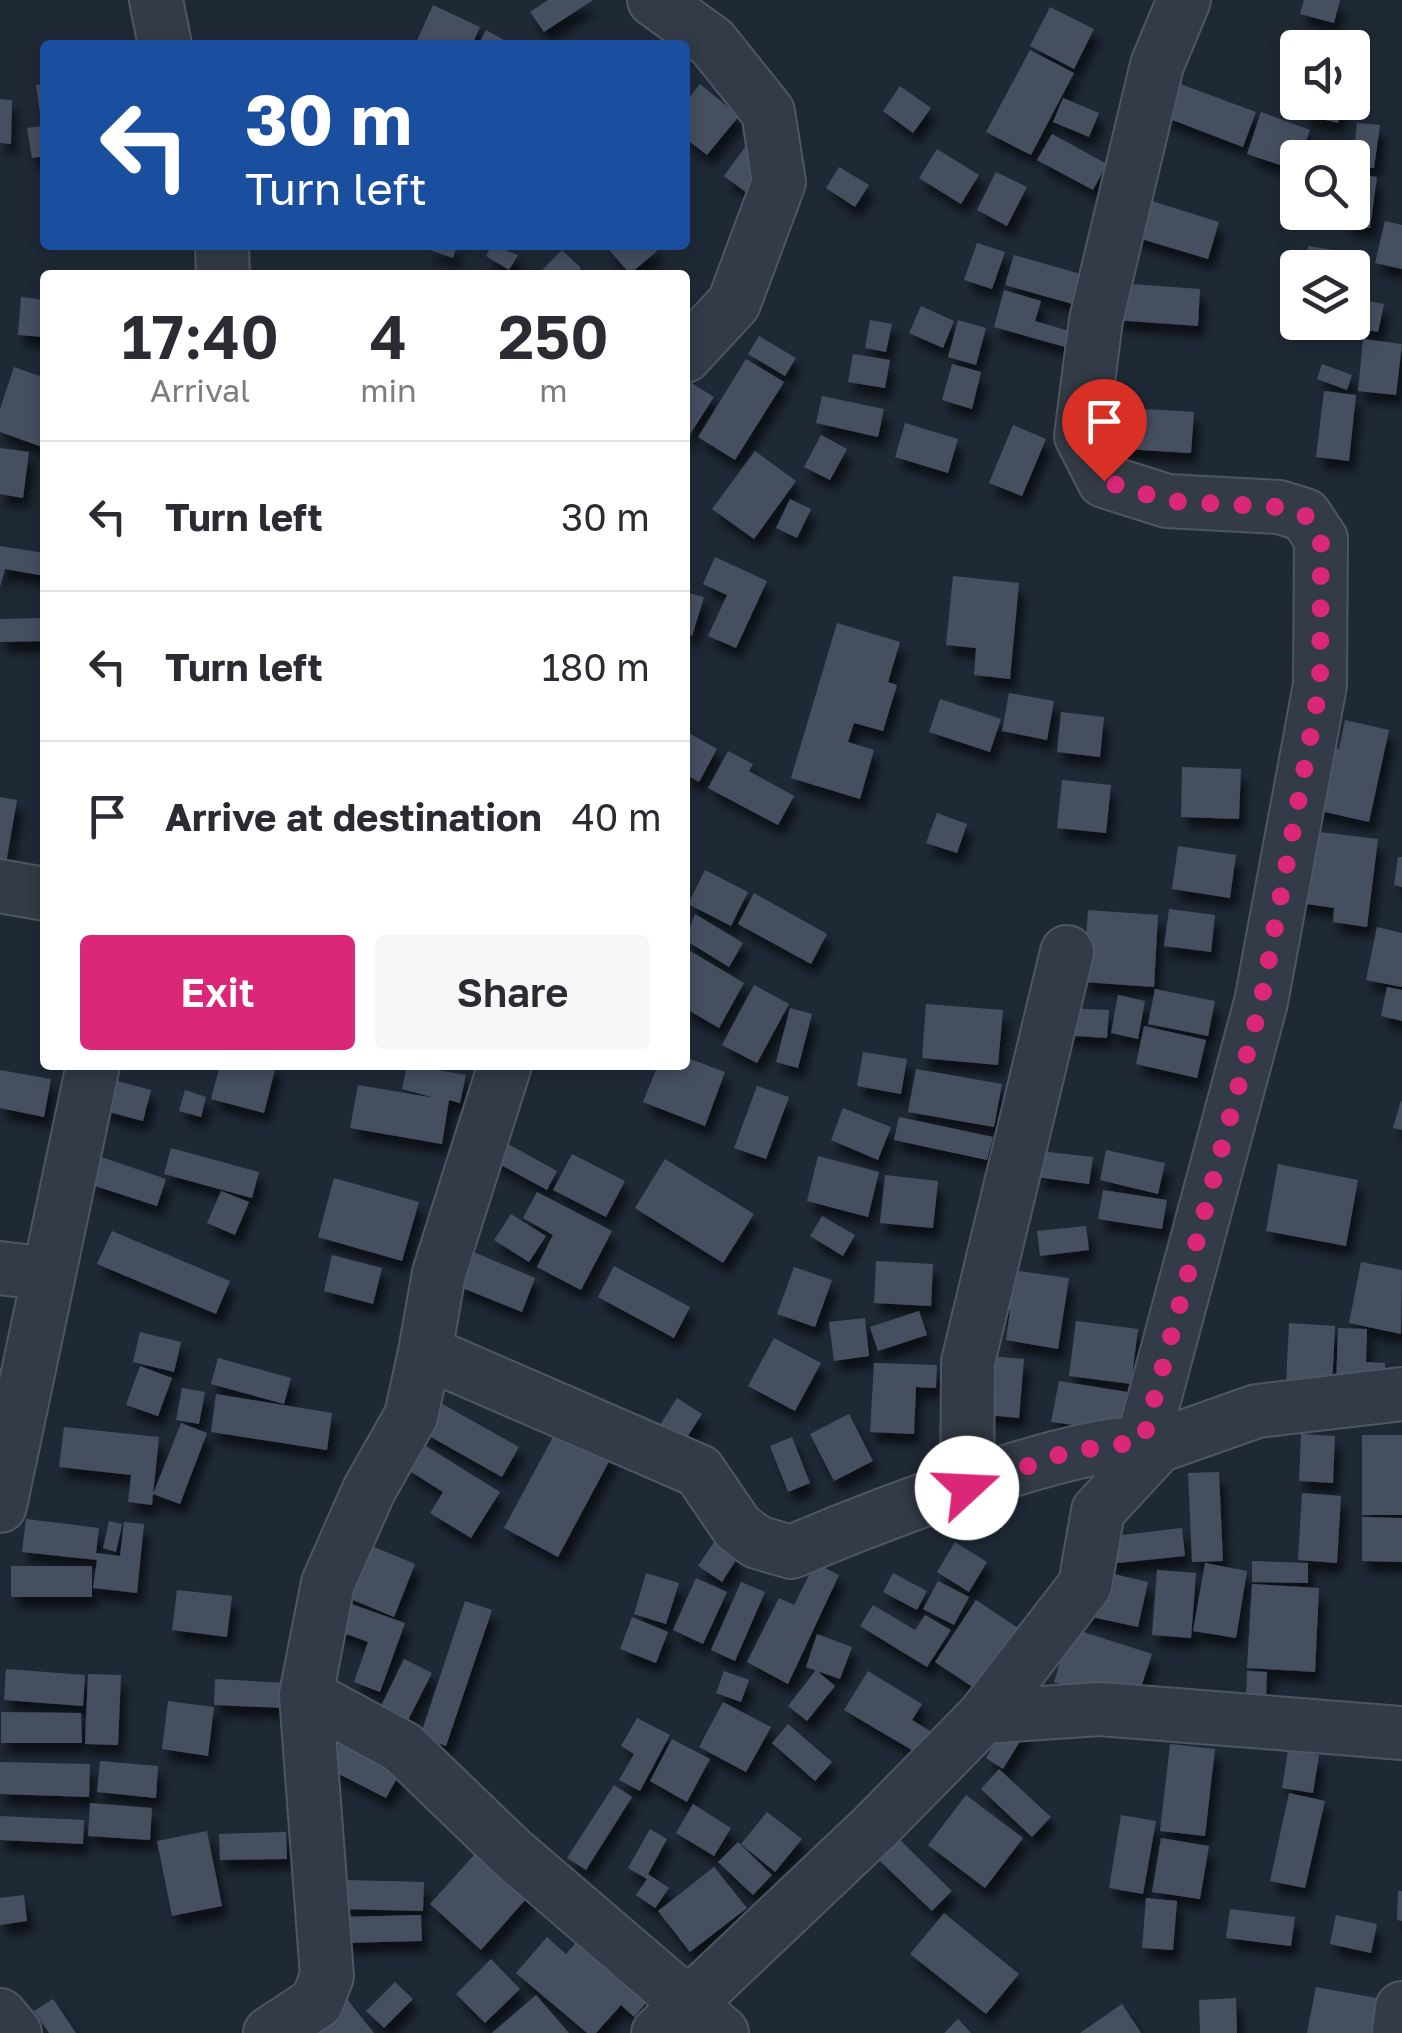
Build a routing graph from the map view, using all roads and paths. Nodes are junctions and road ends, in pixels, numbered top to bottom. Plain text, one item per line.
1 (156, 0) edge
2 (654, 0) edge
3 (1184, 0) edge
4 (164, 40) edge
5 (690, 351) edge
6 (0, 886) edge
7 (40, 893) edge
8 (1067, 952) dead end
9 (91, 1070) edge
10 (504, 1070) edge
11 (24, 1271) edge
12 (424, 1352) junction
13 (1402, 1394) edge
14 (1150, 1444) junction
15 (967, 1488) junction
16 (0, 1506) edge
17 (306, 1696) junction
18 (983, 1717) junction
19 (1402, 1733) edge
20 (1402, 2008) edge
21 (0, 2015) edge
22 (691, 2023) edge
23 (15, 2033) edge
24 (270, 2033) edge
25 (1399, 2033) edge

1 - 4 street
2 - 5 street
3 - 14 street
6 - 7 street
8 - 15 street
9 - 11 street
10 - 12 street
11 - 16 street
12 - 15 street
12 - 17 street
13 - 14 street
14 - 15 street
14 - 18 street
17 - 22 street
17 - 24 street
18 - 19 street
18 - 22 street
20 - 25 street
21 - 23 street

